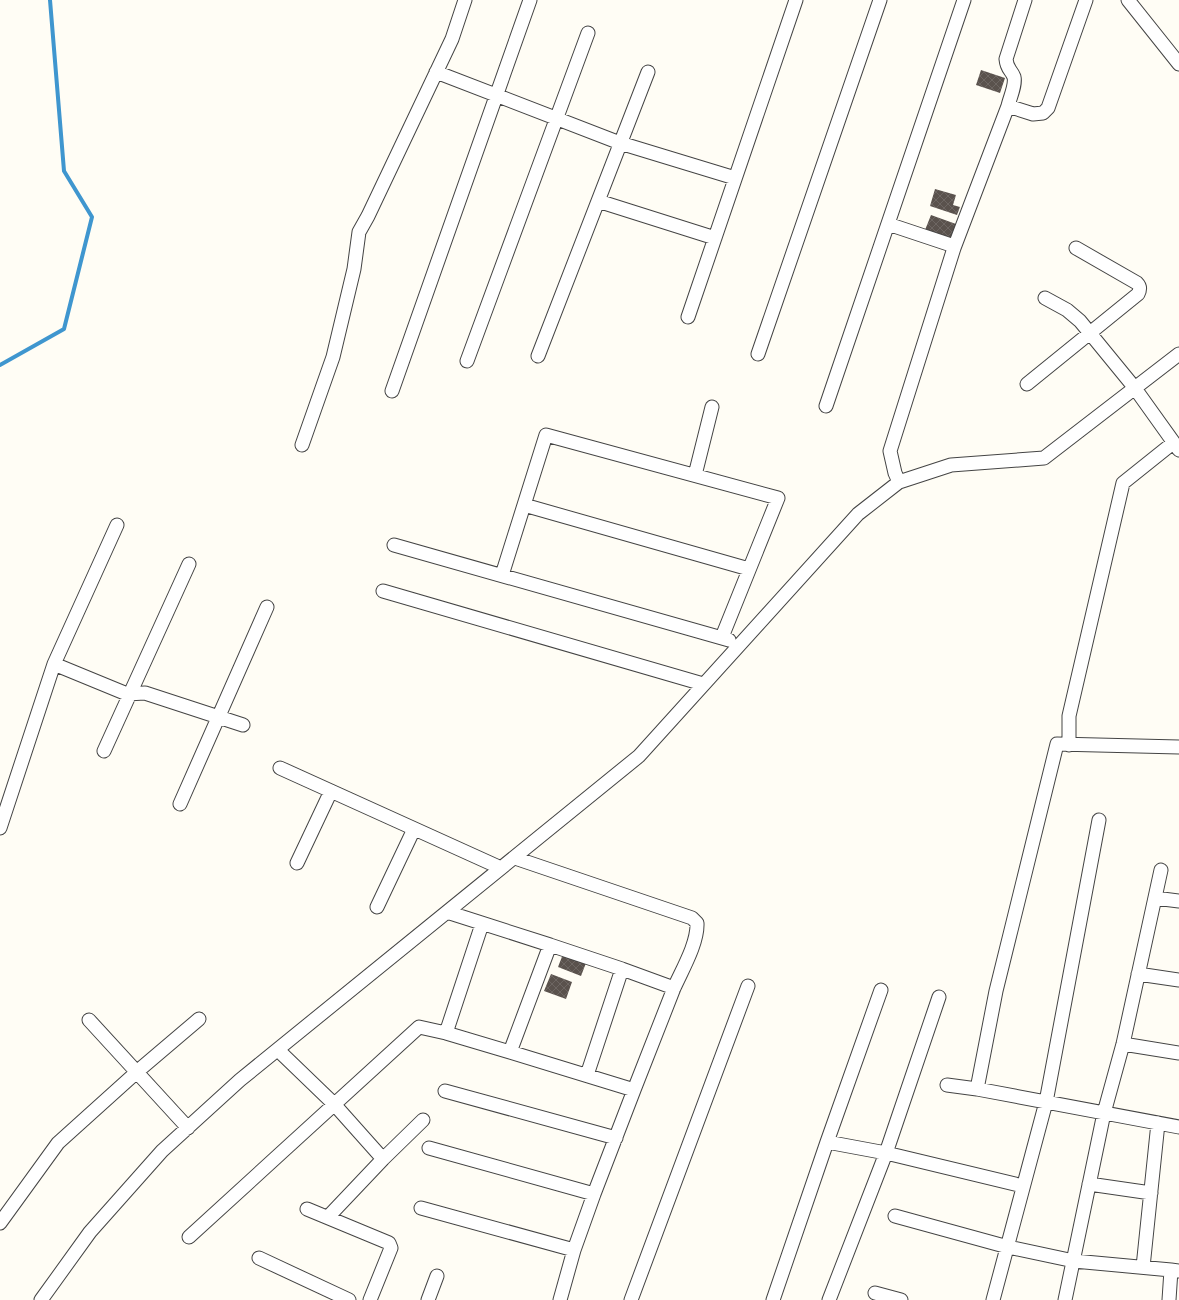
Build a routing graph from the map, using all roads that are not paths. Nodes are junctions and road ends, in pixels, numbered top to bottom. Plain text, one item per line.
1 (465, 0) edge
2 (530, 0) edge
3 (796, 0) edge
4 (880, 0) edge
5 (964, 0) edge
6 (1025, 0) edge
7 (1086, 0) edge
8 (1128, 0) edge
9 (588, 34) dead end
10 (1179, 64) edge
11 (436, 72) junction
12 (648, 72) dead end
13 (496, 96) junction
14 (1008, 106) junction
15 (556, 118) junction
16 (620, 143) junction
17 (735, 178) junction
18 (598, 201) junction
19 (888, 224) junction
20 (715, 238) junction
21 (954, 246) junction
22 (1076, 248) dead end
23 (1046, 298) dead end
24 (688, 317) dead end
25 (1091, 333) junction
26 (758, 354) dead end
27 (1179, 354) edge
28 (538, 356) dead end
29 (467, 361) dead end
30 (1027, 384) dead end
31 (1134, 387) junction
32 (392, 391) dead end
33 (826, 406) dead end
34 (712, 407) dead end
35 (302, 445) dead end
36 (1176, 446) edge
37 (695, 475) junction
38 (897, 478) junction
39 (524, 505) junction
40 (117, 525) dead end
41 (394, 545) dead end
42 (189, 564) dead end
43 (749, 569) junction
44 (502, 575) junction
45 (383, 591) dead end
46 (267, 607) dead end
47 (722, 637) junction
48 (740, 643) junction
49 (54, 664) junction
50 (703, 684) junction
51 (130, 694) junction
52 (218, 717) junction
53 (243, 725) dead end
54 (1069, 745) junction
55 (1179, 747) edge
56 (104, 751) dead end
57 (280, 768) dead end
58 (331, 791) junction
59 (180, 804) dead end
60 (1100, 820) dead end
61 (0, 828) edge
62 (414, 829) junction
63 (515, 858) junction
64 (297, 863) dead end
65 (501, 868) junction
66 (1161, 870) dead end
67 (1155, 898) junction
68 (1179, 901) edge
69 (377, 907) dead end
70 (447, 912) junction
71 (482, 924) junction
72 (550, 946) junction
73 (622, 969) junction
74 (1138, 974) junction
75 (1179, 980) edge
76 (748, 986) dead end
77 (674, 988) junction
78 (881, 990) dead end
79 (939, 997) dead end
80 (199, 1019) dead end
81 (89, 1020) dead end
82 (446, 1033) junction
83 (1123, 1044) junction
84 (278, 1050) junction
85 (510, 1052) junction
86 (1179, 1053) edge
87 (136, 1072) junction
88 (587, 1075) junction
89 (947, 1085) dead end
90 (977, 1089) junction
91 (634, 1090) junction
92 (445, 1091) dead end
93 (1046, 1102) junction
94 (334, 1104) junction
95 (1104, 1113) junction
96 (423, 1120) dead end
97 (1158, 1123) junction
98 (1179, 1127) edge
99 (188, 1128) junction
100 (616, 1138) junction
101 (827, 1142) junction
102 (428, 1148) dead end
103 (886, 1153) junction
104 (383, 1159) junction
105 (1089, 1184) junction
106 (1023, 1186) junction
107 (594, 1194) junction
108 (1151, 1194) junction
109 (420, 1208) dead end
110 (307, 1209) dead end
111 (895, 1216) dead end
112 (328, 1217) junction
113 (0, 1223) edge
114 (189, 1236) dead end
115 (1008, 1247) junction
116 (574, 1250) junction
117 (259, 1258) dead end
118 (1074, 1261) junction
119 (1143, 1268) junction
120 (1175, 1270) edge
121 (437, 1276) dead end
122 (875, 1293) dead end
123 (41, 1300) edge
124 (349, 1300) edge
125 (370, 1300) edge
126 (428, 1300) edge
127 (560, 1300) edge
128 (631, 1300) edge
129 (773, 1300) edge
130 (830, 1300) edge
131 (901, 1300) edge
132 (993, 1300) edge
133 (1065, 1300) edge
134 (1169, 1300) edge

1 - 11 street
2 - 13 street
3 - 17 street
4 - 26 street
5 - 19 street
6 - 14 street
7 - 14 street
8 - 10 street
9 - 15 street
11 - 13 street
11 - 35 street
12 - 16 street
13 - 15 street
13 - 32 street
14 - 21 street
15 - 16 street
15 - 29 street
16 - 17 street
16 - 18 street
17 - 20 street
18 - 20 street
18 - 28 street
19 - 21 street
19 - 33 street
20 - 24 street
21 - 38 street
22 - 25 street
23 - 25 street
25 - 30 street
25 - 31 street
27 - 31 street
31 - 36 street
31 - 38 street
34 - 37 street
36 - 54 street
37 - 39 street
37 - 43 street
38 - 48 street
39 - 43 street
39 - 44 street
40 - 49 street
41 - 44 street
42 - 51 street
43 - 47 street
44 - 47 street
45 - 50 street
46 - 52 street
47 - 48 street
48 - 50 street
49 - 51 street
49 - 61 street
50 - 63 street
51 - 52 street
51 - 56 street
52 - 53 street
52 - 59 street
54 - 55 street
54 - 90 street
57 - 58 street
58 - 62 street
58 - 64 street
60 - 93 street
62 - 65 street
62 - 69 street
63 - 65 street
63 - 77 street
65 - 70 street
66 - 67 street
67 - 68 street
67 - 74 street
70 - 71 street
70 - 84 street
71 - 72 street
71 - 82 street
72 - 73 street
72 - 85 street
73 - 77 street
73 - 88 street
74 - 75 street
74 - 83 street
76 - 128 street
77 - 91 street
78 - 101 street
79 - 103 street
80 - 87 street
81 - 87 street
82 - 85 street
82 - 94 street
83 - 86 street
83 - 95 street
84 - 94 street
84 - 99 street
85 - 88 street
87 - 99 street
87 - 113 street
88 - 91 street
89 - 90 street
90 - 93 street
91 - 100 street
92 - 100 street
93 - 95 street
93 - 106 street
94 - 104 street
94 - 114 street
95 - 97 street
95 - 105 street
96 - 104 street
97 - 98 street
97 - 108 street
99 - 123 street
100 - 107 street
101 - 103 street
101 - 129 street
102 - 107 street
103 - 106 street
103 - 130 street
104 - 112 street
105 - 108 street
105 - 118 street
106 - 115 street
107 - 116 street
108 - 119 street
109 - 116 street
110 - 112 street
111 - 115 street
112 - 125 street
115 - 118 street
115 - 132 street
116 - 127 street
117 - 124 street
118 - 119 street
118 - 133 street
119 - 120 street
120 - 134 street
121 - 126 street
122 - 131 street

